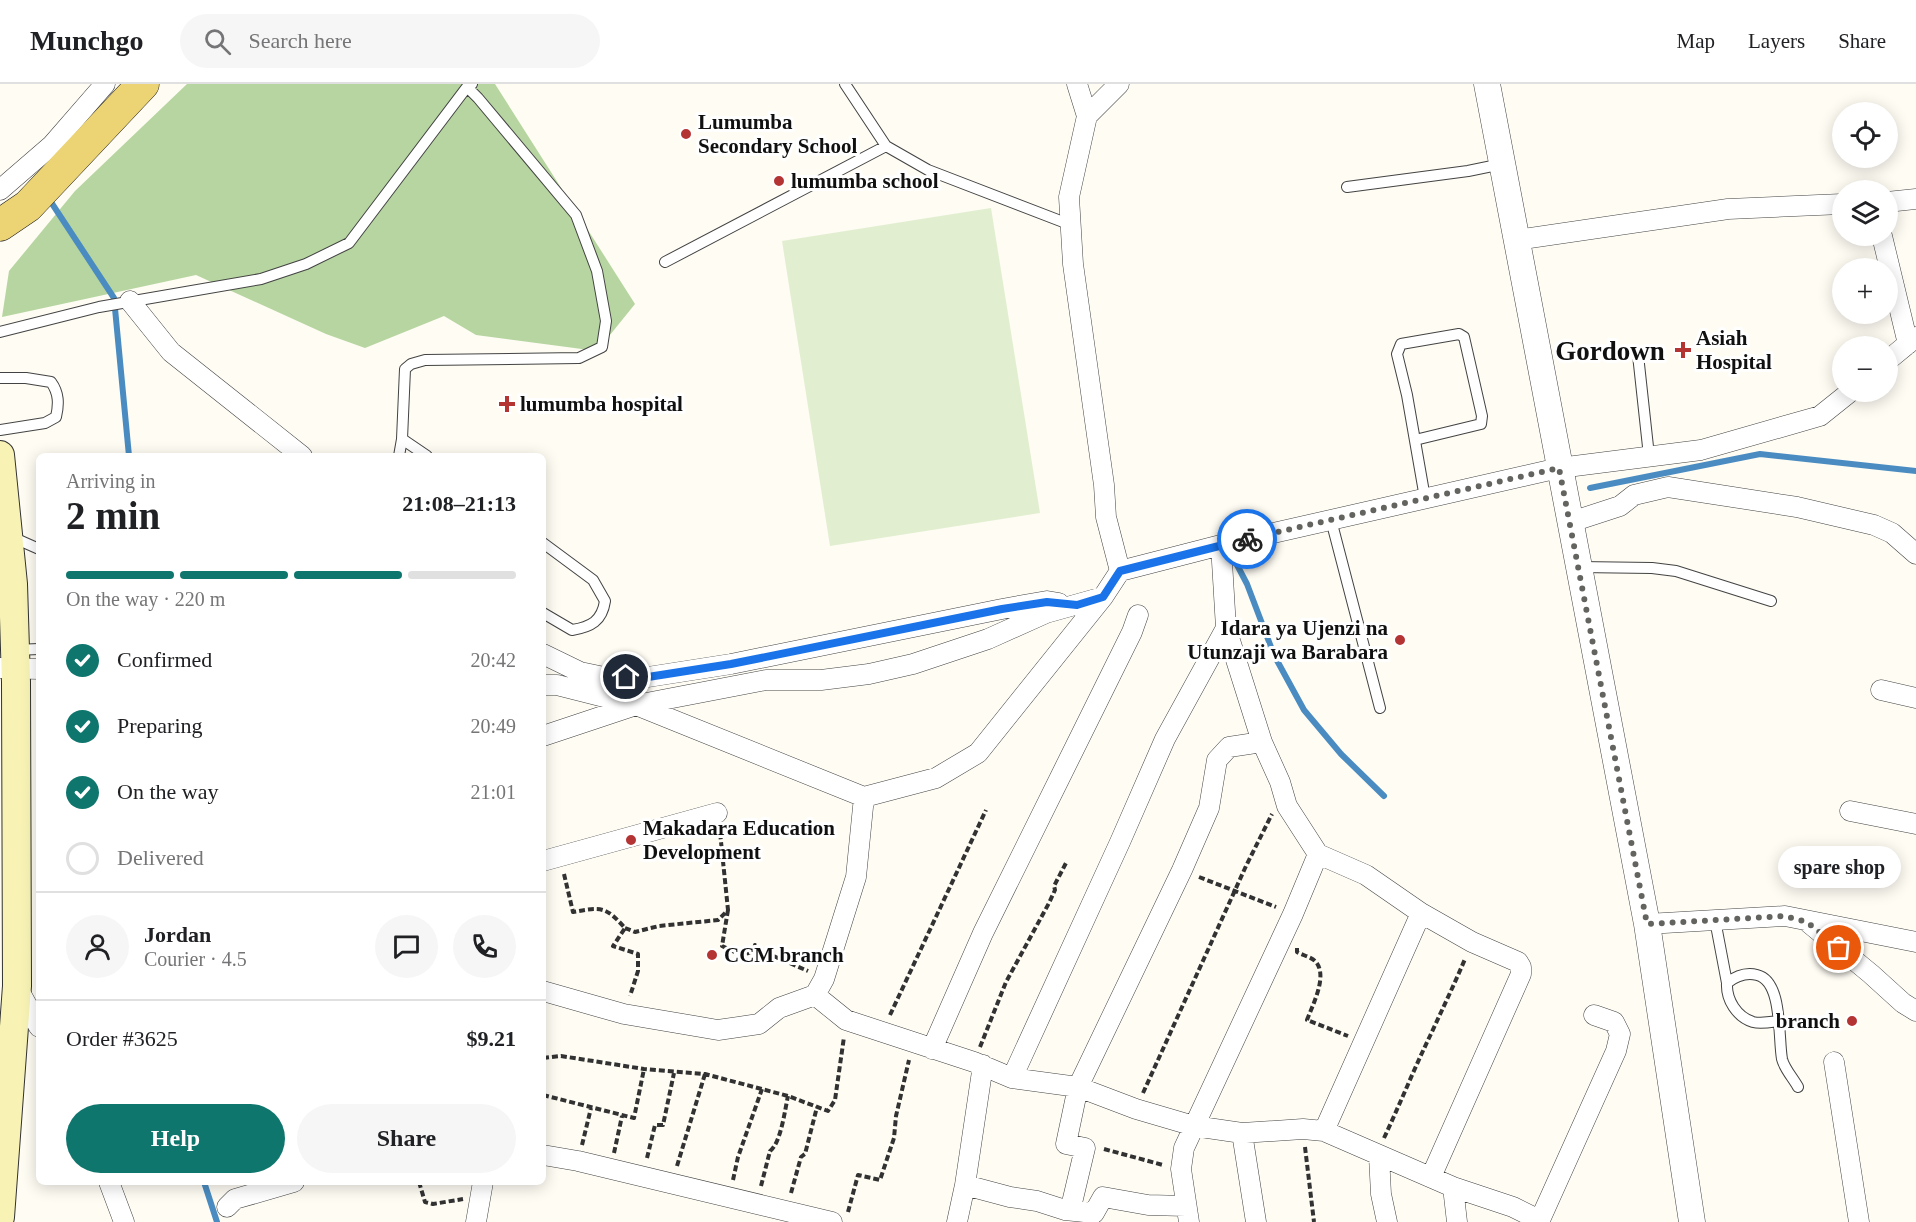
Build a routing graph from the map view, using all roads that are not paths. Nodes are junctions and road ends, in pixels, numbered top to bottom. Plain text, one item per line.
1 (105, 84) edge
2 (143, 84) edge
3 (845, 84) edge
4 (1077, 84) edge
5 (1119, 84) edge
6 (1486, 84) edge
7 (470, 86) edge
8 (1087, 116) junction
9 (886, 146) junction
10 (1502, 164) junction
11 (1347, 187) dead end
12 (0, 190) edge
13 (1916, 199) edge
14 (1898, 201) edge
15 (1832, 204) edge
16 (0, 225) edge
17 (1071, 225) junction
18 (1517, 240) junction
19 (1885, 246) edge
20 (665, 262) dead end
21 (127, 301) junction
22 (0, 332) edge
23 (1912, 340) edge
24 (1898, 352) edge
25 (1638, 355) dead end
26 (0, 378) edge
27 (1838, 402) edge
28 (0, 430) edge
29 (402, 439) junction
30 (1415, 440) junction
31 (298, 453) edge
32 (400, 453) edge
33 (423, 453) edge
34 (0, 455) edge
35 (1649, 456) junction
36 (1561, 474) junction
37 (1425, 498) junction
38 (1569, 514) junction
39 (1334, 534) junction
40 (4, 536) edge
41 (546, 545) edge
42 (36, 548) edge
43 (1916, 554) edge
44 (1222, 558) junction
45 (1579, 567) junction
46 (1120, 571) junction
47 (1103, 597) junction
48 (1771, 602) dead end
49 (1077, 605) junction
50 (546, 615) edge
51 (1138, 615) dead end
52 (1226, 628) junction
53 (546, 655) edge
54 (22, 661) edge
55 (1203, 668) junction
56 (1239, 668) junction
57 (546, 685) edge
58 (1881, 690) dead end
59 (1916, 698) edge
60 (636, 705) junction
61 (1380, 708) dead end
62 (546, 735) edge
63 (1262, 742) junction
64 (864, 796) junction
65 (1850, 811) dead end
66 (717, 813) road end
67 (1916, 824) edge
68 (1317, 854) junction
69 (551, 858) edge
70 (1421, 913) junction
71 (1715, 920) junction
72 (1807, 922) junction
73 (1647, 924) junction
74 (1916, 942) edge
75 (1728, 983) junction
76 (8, 986) edge
77 (820, 987) junction
78 (546, 992) edge
79 (1916, 1011) edge
80 (1594, 1015) dead end
81 (1779, 1021) junction
82 (36, 1022) edge
83 (923, 1045) junction
84 (1834, 1062) dead end
85 (979, 1064) junction
86 (1012, 1078) junction
87 (1078, 1087) junction
88 (1798, 1087) dead end
89 (1194, 1126) junction
90 (1324, 1131) junction
91 (1242, 1133) junction
92 (1377, 1155) junction
93 (546, 1156) edge
94 (1431, 1177) junction
95 (110, 1185) edge
96 (284, 1185) edge
97 (965, 1185) junction
98 (1453, 1187) junction
99 (482, 1189) edge
100 (226, 1208) dead end
101 (1065, 1210) junction
102 (1188, 1214) edge
103 (0, 1216) edge
104 (1539, 1221) edge
105 (124, 1222) edge
106 (476, 1222) edge
107 (832, 1222) edge
108 (957, 1222) edge
109 (1256, 1222) edge
110 (1387, 1222) edge
111 (1457, 1222) edge
112 (1692, 1222) edge
113 (1859, 1222) edge

1 - 12 street
2 - 16 main road
3 - 9 lane
4 - 8 street
5 - 8 street
6 - 10 street
7 - 21 lane
7 - 29 lane
8 - 17 street
9 - 17 lane
9 - 20 lane
10 - 11 lane
10 - 18 street
13 - 14 street
15 - 18 street
17 - 46 street
18 - 36 street
19 - 23 street
21 - 22 lane
21 - 31 street
23 - 24 street
25 - 35 lane
26 - 28 lane
27 - 35 street
29 - 32 lane
29 - 33 lane
30 - 30 lane
30 - 37 lane
34 - 40 main road
35 - 36 street
36 - 37 street
36 - 38 street
37 - 39 street
38 - 43 street
38 - 45 street
39 - 44 street
39 - 61 lane
40 - 42 lane
40 - 54 main road
41 - 50 lane
44 - 46 street
44 - 52 street
45 - 48 lane
45 - 73 street
46 - 47 street
47 - 49 street
47 - 64 street
49 - 53 street
49 - 60 street
51 - 83 street
52 - 55 street
52 - 56 street
54 - 76 main road
55 - 56 street
55 - 86 street
56 - 63 street
57 - 60 street
58 - 59 street
60 - 62 street
60 - 64 street
63 - 68 street
63 - 87 street
64 - 77 street
65 - 67 street
66 - 69 street
68 - 70 street
68 - 89 street
70 - 90 street
70 - 94 street
71 - 72 street
71 - 73 street
71 - 75 lane
72 - 74 street
72 - 79 street
73 - 112 street
75 - 81 lane
75 - 81 lane
76 - 82 street
76 - 103 main road
77 - 78 street
77 - 83 street
80 - 104 street
81 - 88 lane
83 - 85 street
84 - 113 street
85 - 86 street
85 - 97 street
86 - 87 street
87 - 89 street
87 - 101 street
89 - 91 street
89 - 102 street
90 - 91 street
90 - 92 street
91 - 109 street
92 - 94 street
92 - 110 street
93 - 107 street
94 - 98 street
95 - 105 street
96 - 100 street
97 - 101 street
97 - 108 street
98 - 104 street
98 - 111 street
99 - 106 street
101 - 102 street

